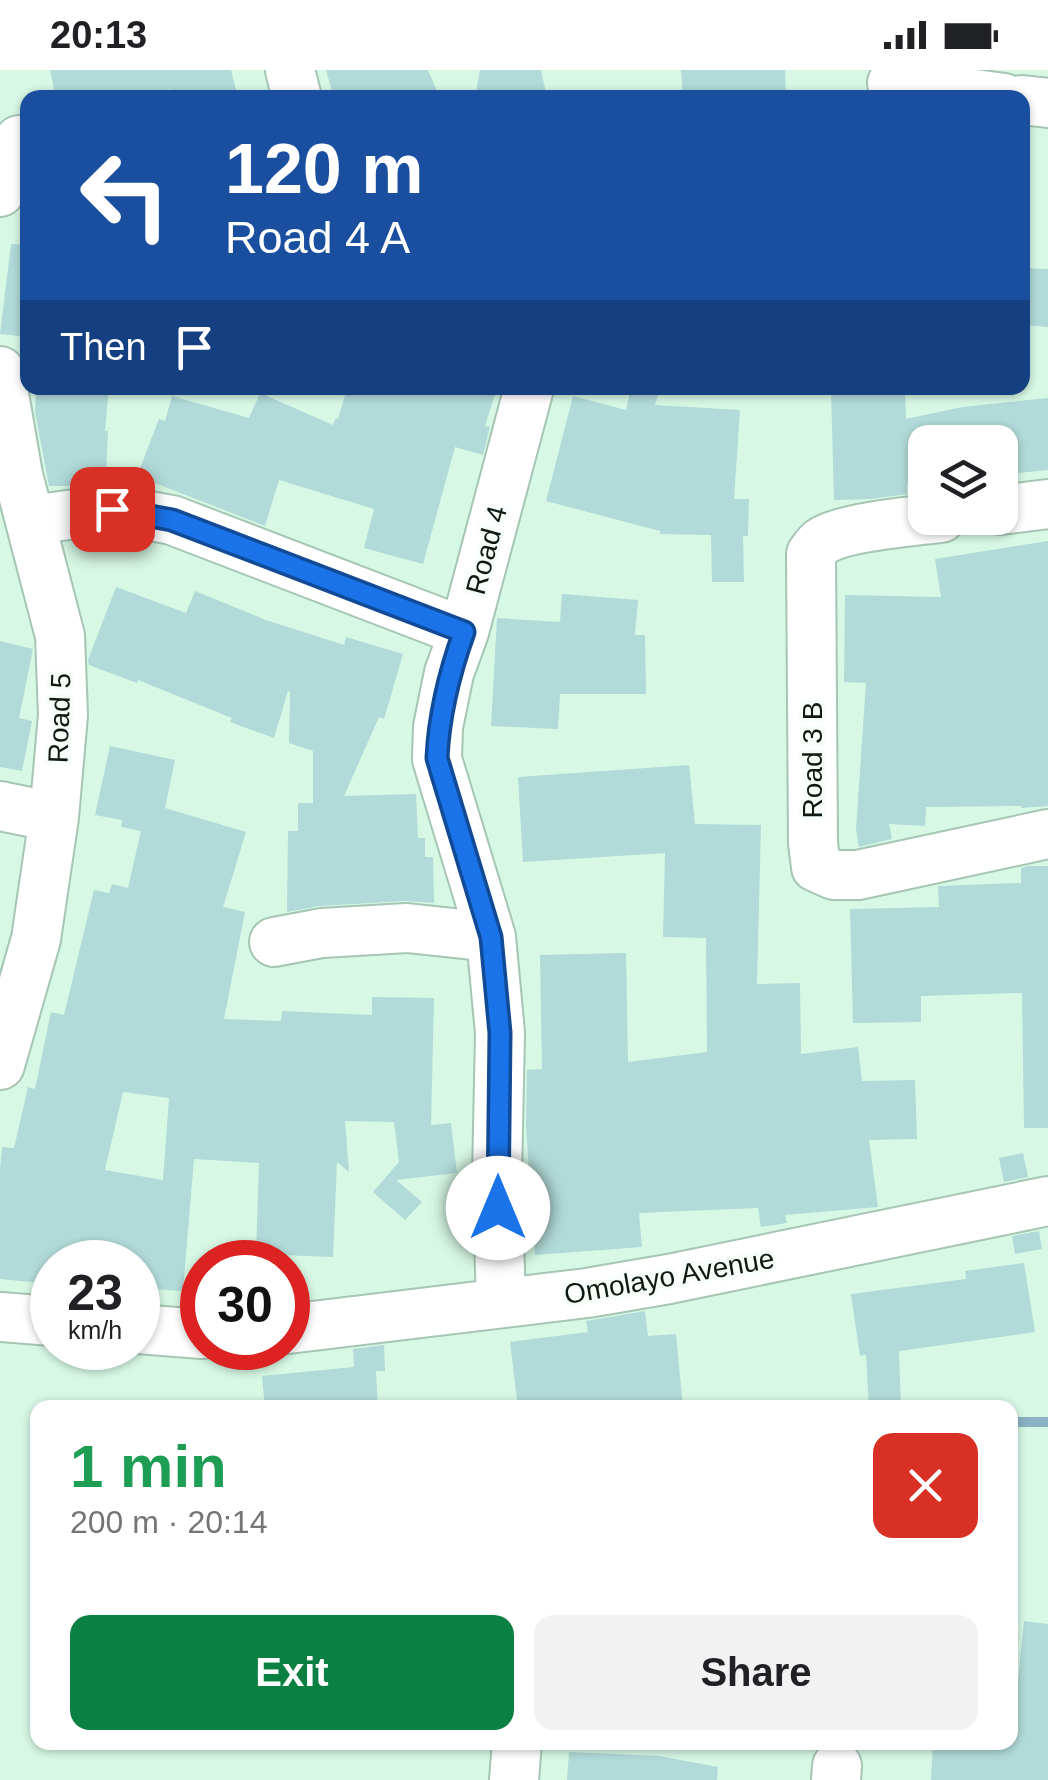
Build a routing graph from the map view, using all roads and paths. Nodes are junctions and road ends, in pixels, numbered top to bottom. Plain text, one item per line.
1 (892, 84) dead end
2 (940, 90) edge
3 (19, 140) dead end
4 (0, 192) edge
5 (0, 371) edge
6 (527, 395) edge
7 (1048, 504) edge
8 (1018, 508) edge
9 (31, 520) junction
10 (908, 522) edge
11 (464, 632) junction
12 (0, 806) edge
13 (54, 817) junction
14 (1048, 834) edge
15 (491, 937) junction
16 (274, 942) dead end
17 (0, 1065) edge
18 (1048, 1201) edge
19 (500, 1302) junction
20 (0, 1317) edge
21 (30, 1319) edge
22 (310, 1328) edge
23 (516, 1750) edge
24 (514, 1780) edge

1 - 2 street
3 - 4 street
5 - 9 street, Road 5
6 - 11 street, Road 4
7 - 8 street
9 - 11 street
9 - 13 street, Road 5
10 - 14 street, Road 3 B
11 - 15 street, Road 4
12 - 13 street
13 - 17 street, Road 5
15 - 16 street
15 - 19 street, Road 4
18 - 19 street, Omolayo Avenue
19 - 22 street, Omolayo Avenue
20 - 21 street
23 - 24 street

